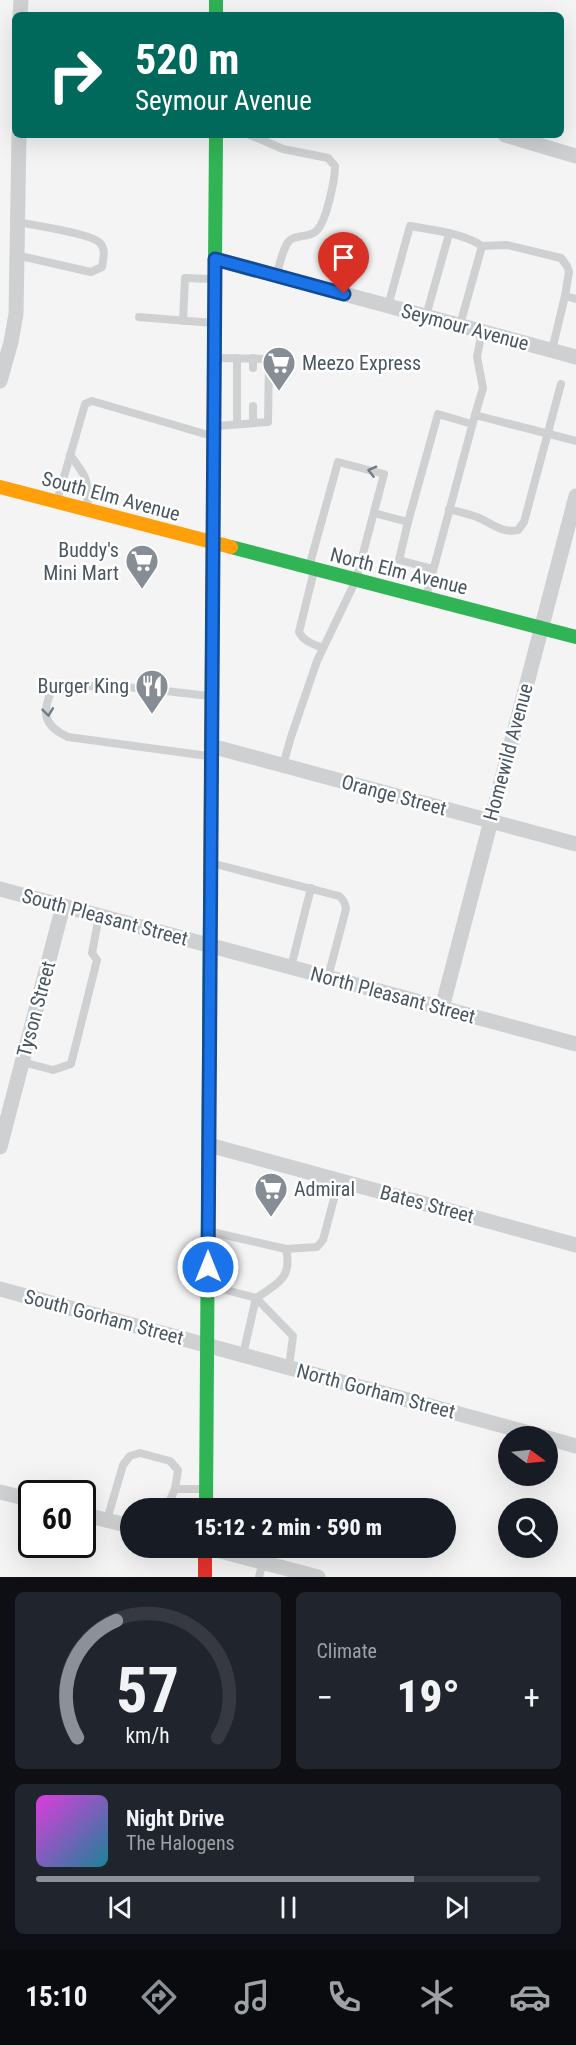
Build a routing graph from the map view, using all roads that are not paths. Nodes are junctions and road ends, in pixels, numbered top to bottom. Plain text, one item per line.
1 (19, 138) edge
2 (216, 138) edge
3 (257, 138) edge
4 (515, 138) edge
5 (576, 156) edge
6 (19, 222) junction
7 (449, 234) junction
8 (482, 246) junction
9 (16, 255) junction
10 (215, 259) junction
11 (276, 276) junction
12 (215, 279) junction
13 (566, 296) junction
14 (576, 299) edge
15 (388, 306) junction
16 (426, 316) junction
17 (139, 317) dead end
18 (183, 321) junction
19 (214, 323) junction
20 (460, 326) junction
21 (482, 331) junction
22 (552, 350) junction
23 (576, 357) edge
24 (214, 358) junction
25 (237, 358) junction
26 (253, 358) junction
27 (253, 368) dead end
28 (0, 381) edge
29 (561, 384) dead end
30 (253, 406) dead end
31 (475, 415) junction
32 (253, 423) junction
33 (237, 424) junction
34 (472, 424) junction
35 (213, 431) junction
36 (547, 434) junction
37 (576, 441) edge
38 (70, 454) junction
39 (0, 487) edge
40 (576, 496) edge
41 (56, 502) junction
42 (449, 509) junction
43 (87, 510) junction
44 (374, 513) junction
45 (408, 522) junction
46 (571, 538) edge
47 (212, 543) junction
48 (312, 569) junction
49 (433, 569) junction
50 (356, 580) junction
51 (425, 598) junction
52 (542, 628) junction
53 (576, 637) edge
54 (323, 648) junction
55 (212, 696) junction
56 (211, 751) junction
57 (283, 765) junction
58 (490, 820) junction
59 (576, 844) edge
60 (211, 863) junction
61 (311, 888) junction
62 (0, 889) edge
63 (63, 906) junction
64 (99, 916) junction
65 (210, 945) junction
66 (291, 967) junction
67 (328, 977) junction
68 (442, 1008) junction
69 (576, 1044) edge
70 (22, 1062) junction
71 (209, 1145) junction
72 (0, 1147) edge
73 (339, 1180) junction
74 (208, 1231) junction
75 (576, 1245) edge
76 (286, 1249) junction
77 (208, 1286) junction
78 (0, 1288) edge
79 (256, 1298) junction
80 (207, 1345) junction
81 (243, 1355) junction
82 (290, 1367) junction
83 (506, 1426) edge
84 (558, 1441) edge
85 (576, 1446) edge
86 (174, 1489) junction
87 (206, 1489) junction
88 (0, 1492) edge
89 (18, 1496) edge
90 (170, 1498) edge
91 (206, 1498) edge
92 (96, 1517) edge
93 (107, 1520) junction
94 (120, 1524) edge
95 (206, 1558) edge
96 (247, 1558) edge
97 (263, 1562) junction
98 (205, 1577) edge
99 (259, 1577) edge
100 (318, 1577) edge

1 - 6 street
2 - 10 main road
3 - 11 lane
4 - 5 street
6 - 9 street
6 - 9 lane
7 - 8 lane
7 - 15 lane
7 - 16 lane
8 - 13 lane
8 - 20 lane
9 - 28 street
10 - 11 street, Seymour Avenue
10 - 12 main road
11 - 15 street, Seymour Avenue
12 - 18 lane
12 - 19 main road
13 - 14 lane
13 - 22 lane
15 - 16 street, Seymour Avenue
16 - 20 street, Seymour Avenue
17 - 18 lane
18 - 19 lane
19 - 24 main road
20 - 21 street, Seymour Avenue
21 - 22 street, Seymour Avenue
21 - 31 lane
22 - 23 street, Seymour Avenue
24 - 25 lane
24 - 35 main road
25 - 26 lane
25 - 33 lane
26 - 27 lane
26 - 32 lane
29 - 36 lane
30 - 32 lane
31 - 34 lane
31 - 36 lane
32 - 33 lane
33 - 35 lane
34 - 42 lane
34 - 45 lane
35 - 38 lane
35 - 47 main road
36 - 37 lane
36 - 42 lane
38 - 41 lane
38 - 43 lane
39 - 41 main road, South Elm Avenue
40 - 46 street, Homewild Avenue
41 - 43 main road, South Elm Avenue
42 - 49 lane
43 - 47 main road, South Elm Avenue
44 - 45 lane
44 -> 48 lane
44 - 50 lane
45 - 49 lane
46 - 52 street, Homewild Avenue
47 - 48 main road, North Elm Avenue
47 - 55 main road
48 - 50 main road, North Elm Avenue
48 - 54 lane
49 - 51 lane
50 - 51 main road, North Elm Avenue
50 - 54 lane
51 - 52 main road, North Elm Avenue
52 - 53 main road, North Elm Avenue
52 - 58 street, Homewild Avenue
54 - 57 lane
55 - 56 main road
55 -> 56 lane
56 - 57 street, Orange Street
56 - 60 main road
57 - 58 street, Orange Street
58 - 59 street, Orange Street
58 - 68 street, Homewild Avenue
60 - 61 lane
60 - 65 main road
61 - 66 lane
61 - 67 lane
62 - 63 street, South Pleasant Street
63 - 64 street, South Pleasant Street
63 - 70 street, Tyson Street
64 - 65 street, South Pleasant Street
64 - 70 lane
65 - 66 street, North Pleasant Street
65 - 71 main road
66 - 67 street, North Pleasant Street
67 - 68 street, North Pleasant Street
68 - 69 street, North Pleasant Street
70 - 72 street, Tyson Street
71 - 73 street, Bates Street
71 - 74 main road
73 - 75 street, Bates Street
73 - 76 lane
74 - 76 lane
74 - 77 main road
76 - 79 lane
77 - 79 lane
77 - 80 main road
78 - 80 street, South Gorham Street
79 - 81 lane
79 - 82 lane
80 - 81 street, North Gorham Street
80 - 87 main road
81 - 82 street, North Gorham Street
82 - 83 street, North Gorham Street
84 - 85 street, North Gorham Street
86 - 87 lane
86 - 90 lane
86 - 93 lane
87 - 91 main road
88 - 89 street
92 - 93 street
93 - 94 street
95 - 98 main road
96 - 97 street
97 - 99 lane
97 - 100 street

